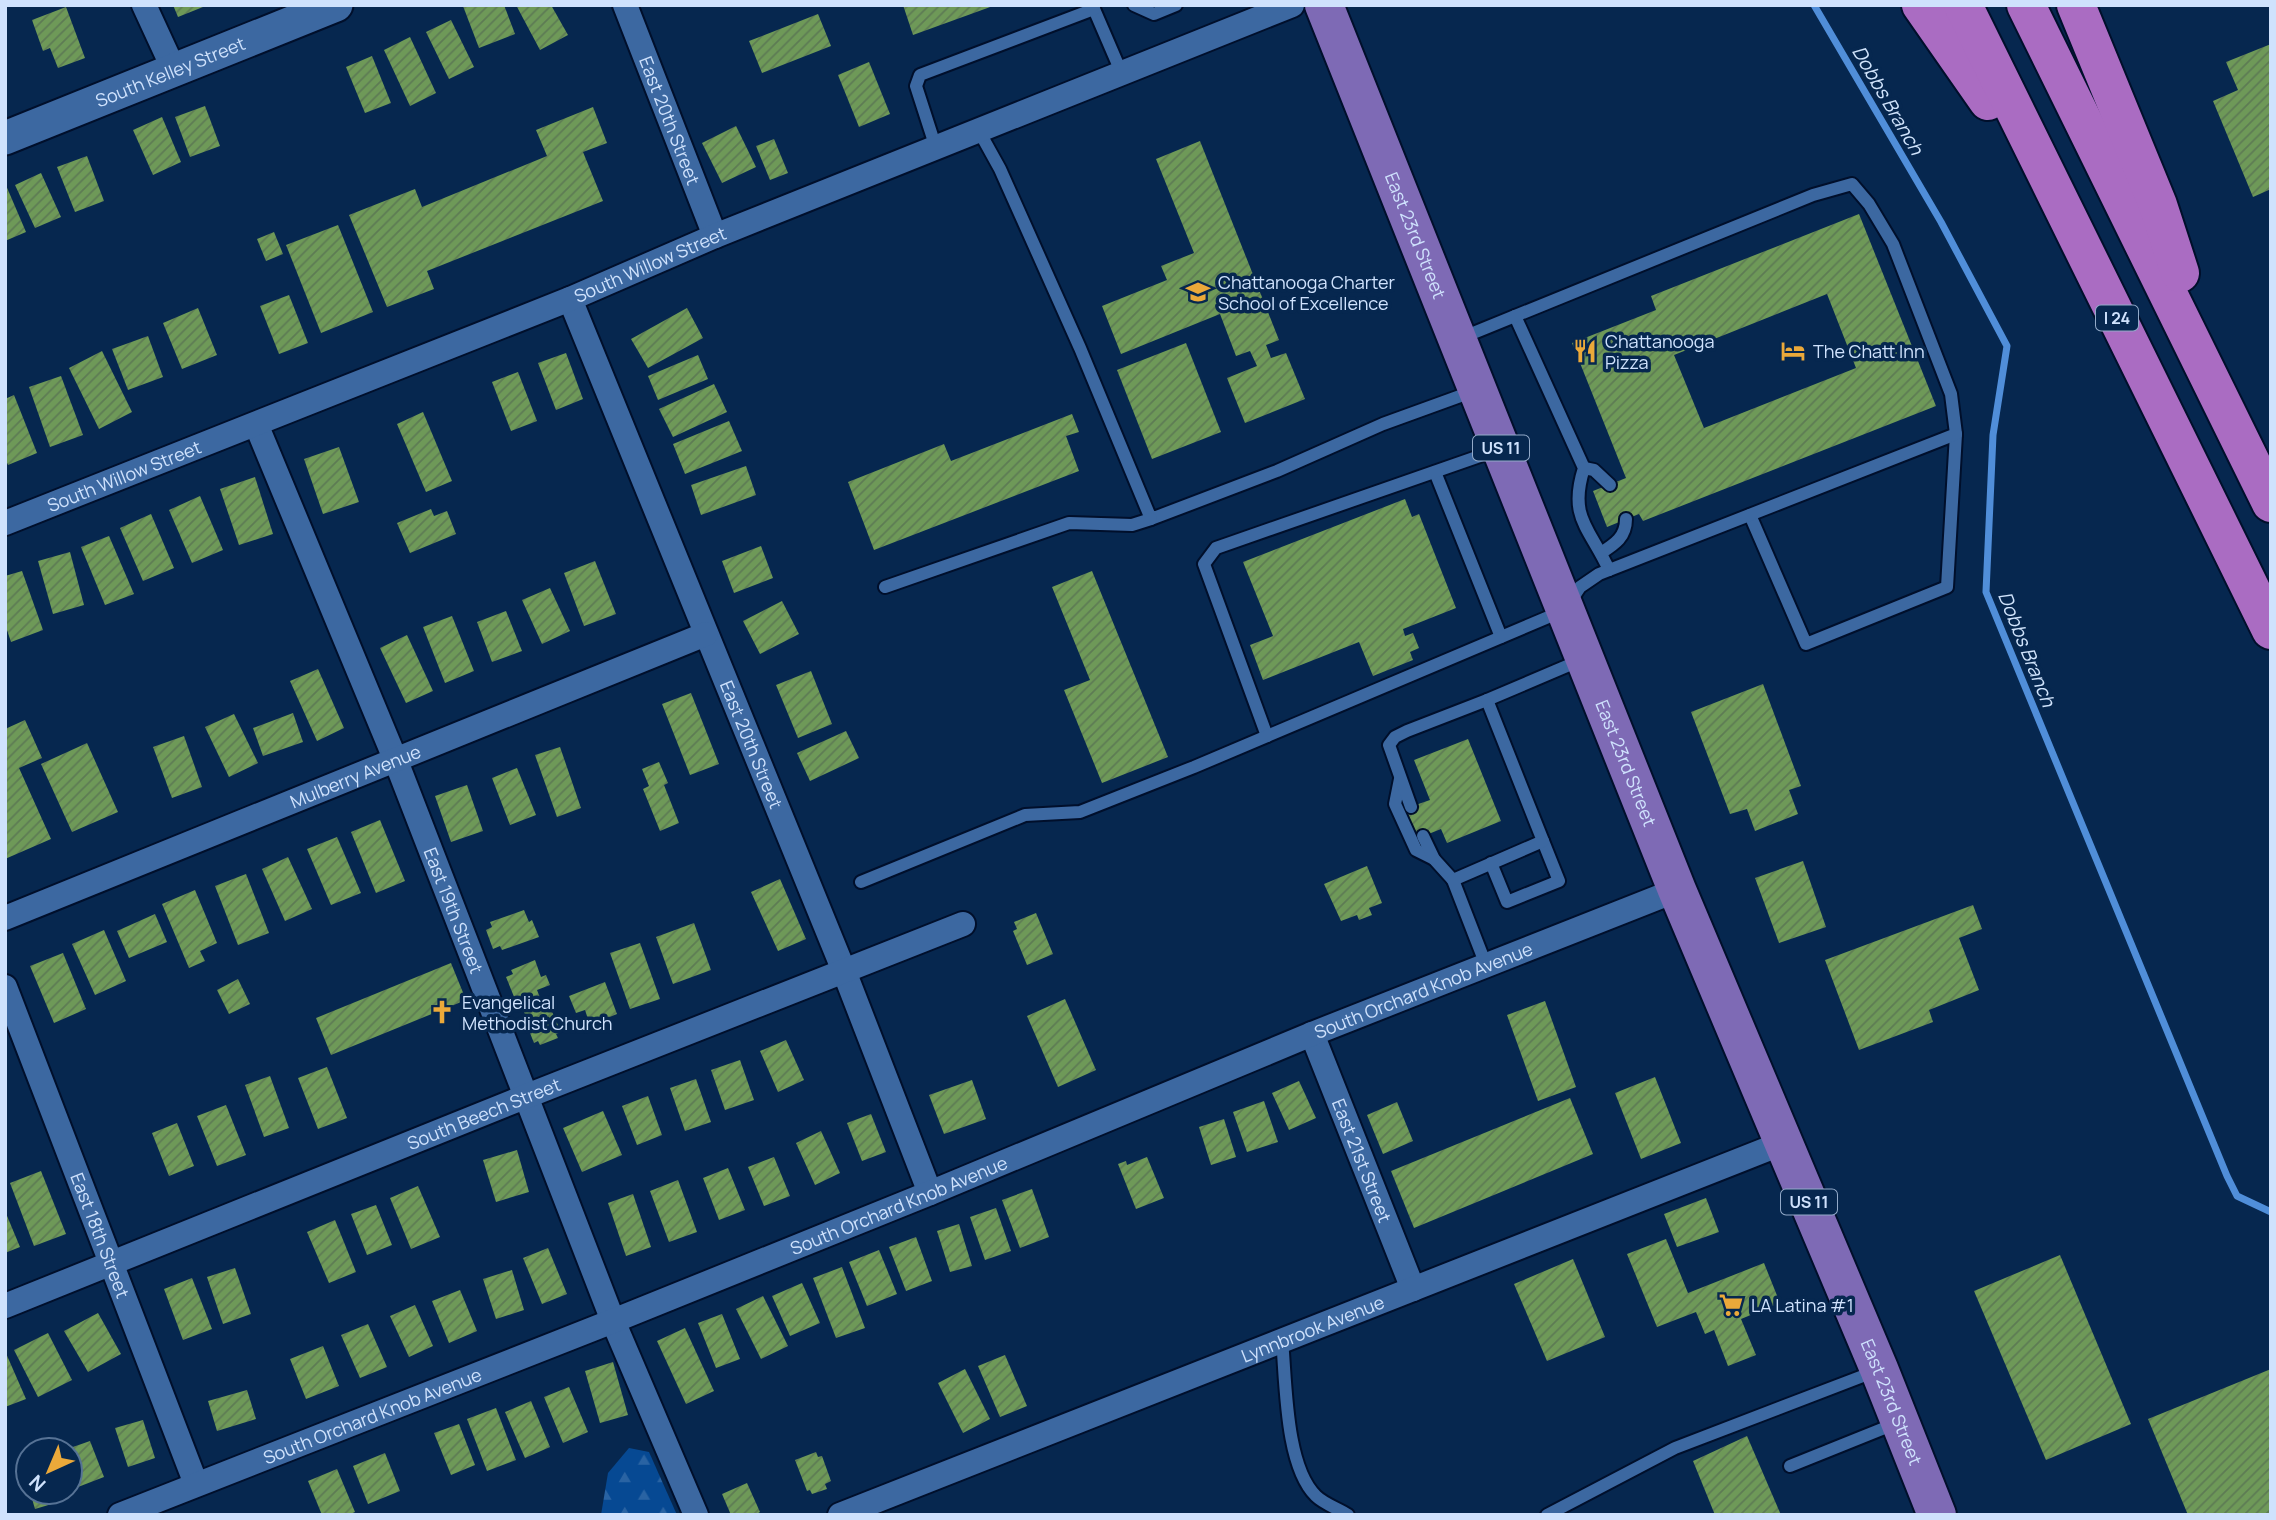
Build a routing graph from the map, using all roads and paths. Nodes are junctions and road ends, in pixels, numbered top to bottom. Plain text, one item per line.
1 (144, 5) edge
2 (336, 5) edge
3 (625, 5) edge
4 (1134, 5) edge
5 (1176, 5) edge
6 (1292, 5) edge
7 (1324, 5) edge
8 (1922, 5) edge
9 (1963, 5) edge
10 (2026, 5) edge
11 (2076, 5) edge
12 (1093, 7) edge
13 (174, 70) junction
14 (1122, 74) junction
15 (979, 131) junction
16 (5, 138) edge
17 (936, 148) junction
18 (2059, 203) junction
19 (715, 236) junction
20 (570, 299) junction
21 (1516, 316) junction
22 (1457, 340) junction
23 (1477, 390) junction
24 (2228, 414) junction
25 (256, 424) junction
26 (1956, 434) junction
27 (1501, 449) junction
28 (1584, 468) junction
29 (1435, 472) junction
30 (1610, 485) dead end
31 (2271, 503) edge
32 (1750, 515) junction
33 (1151, 519) junction
34 (1626, 519) dead end
35 (5, 523) edge
36 (1601, 553) junction
37 (1609, 570) junction
38 (885, 587) dead end
39 (1565, 610) junction
40 (2271, 630) edge
41 (706, 634) junction
42 (1501, 637) junction
43 (1585, 659) junction
44 (1487, 700) junction
45 (1267, 736) junction
46 (396, 761) junction
47 (1400, 778) junction
48 (1411, 807) dead end
49 (1423, 836) dead end
50 (1543, 841) junction
51 (1434, 859) junction
52 (1491, 863) junction
53 (1453, 880) junction
54 (861, 882) dead end
55 (1677, 890) junction
56 (5, 918) edge
57 (963, 924) dead end
58 (1486, 965) junction
59 (844, 971) junction
60 (5, 987) edge
61 (1312, 1034) junction
62 (527, 1096) junction
63 (1783, 1143) junction
64 (930, 1193) junction
65 (110, 1263) junction
66 (1413, 1289) junction
67 (5, 1306) edge
68 (613, 1321) junction
69 (1282, 1340) junction
70 (1880, 1369) junction
71 (1901, 1422) junction
72 (1790, 1466) dead end
73 (196, 1484) junction
74 (1931, 1510) edge
75 (120, 1515) edge
76 (696, 1515) edge
77 (840, 1515) edge
78 (1348, 1515) edge
79 (1548, 1515) edge

1 - 13 street
2 - 13 main road, South Kelley Street
3 - 19 street, East 20th Street
4 - 5 lane
6 - 14 street, South Willow Street
7 - 22 main road, East 23rd Street / US 11
8 - 18 highway
9 - 18 highway, I 24
10 - 24 highway
11 - 24 highway
12 - 14 lane
12 - 17 lane
13 - 16 main road, South Kelley Street
14 - 15 street, South Willow Street
15 - 17 street, South Willow Street
15 - 33 lane
17 - 19 street, South Willow Street
18 - 40 highway, I 24
19 - 20 street, South Willow Street
20 - 25 street, South Willow Street
20 - 41 street, East 20th Street
21 - 22 lane
21 - 26 lane
21 - 28 lane
22 - 23 main road, East 23rd Street / US 11
23 - 27 main road, East 23rd Street / US 11
23 - 33 lane
24 - 31 highway
25 - 35 street, South Willow Street
25 - 46 street, East 19th Street
26 - 32 lane
26 - 32 lane
27 - 29 lane
27 - 39 main road, East 23rd Street / US 11
28 - 30 lane
28 - 36 lane
29 - 42 lane
29 - 45 lane
32 - 37 lane
33 - 38 lane
34 - 36 lane
36 - 37 lane
37 - 39 lane
39 - 42 lane
39 - 43 main road, East 23rd Street / US 11
41 - 46 street, Mulberry Avenue
41 - 59 street, East 20th Street
42 - 45 lane
43 - 44 lane
43 - 55 main road, East 23rd Street / US 11
44 - 47 lane
44 - 50 lane
45 - 54 lane
46 - 56 street, Mulberry Avenue
46 - 62 street, East 19th Street
47 - 48 lane
47 - 51 lane
49 - 51 lane
50 - 52 lane
50 - 52 lane
51 - 53 lane
52 - 53 lane
53 - 58 lane
55 - 58 street, South Orchard Knob Avenue
55 - 63 main road, East 23rd Street / US 11
57 - 59 street, South Beech Street
58 - 61 street, South Orchard Knob Avenue
59 - 62 street, South Beech Street
59 - 64 street, East 20th Street
60 - 65 street, East 18th Street
61 - 64 street, South Orchard Knob Avenue
61 - 66 street, East 21st Street
62 - 65 street, South Beech Street
62 - 68 street, East 19th Street
63 - 66 street, Lynnbrook Avenue
63 - 70 main road, East 23rd Street / US 11
64 - 68 street, South Orchard Knob Avenue
65 - 67 street, South Beech Street
65 - 73 street, East 18th Street
66 - 69 street, Lynnbrook Avenue
68 - 73 street, South Orchard Knob Avenue
68 - 76 street, East 19th Street
69 - 77 street, Lynnbrook Avenue
69 - 78 lane
70 - 71 main road, East 23rd Street / US 11
70 - 79 lane
71 - 72 lane
71 - 74 main road, East 23rd Street / US 11
73 - 75 street, South Orchard Knob Avenue

